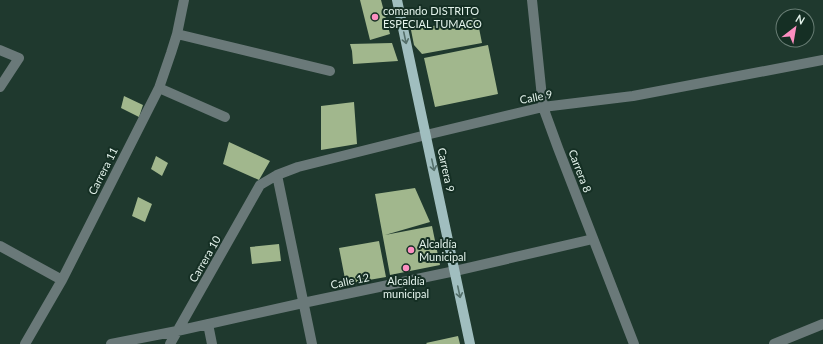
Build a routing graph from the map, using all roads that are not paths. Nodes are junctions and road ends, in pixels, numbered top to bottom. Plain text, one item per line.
1 (184, 0) edge
2 (397, 0) edge
3 (532, 0) edge
4 (177, 34) junction
5 (0, 50) edge
6 (823, 60) edge
7 (330, 71) dead end
8 (0, 87) edge
9 (159, 88) junction
10 (544, 107) junction
11 (225, 117) dead end
12 (426, 135) junction
13 (277, 175) junction
14 (260, 185) joint
15 (593, 239) junction
16 (0, 246) edge
17 (455, 271) junction
18 (62, 280) junction
19 (303, 303) junction
20 (208, 324) junction
21 (823, 324) edge
22 (177, 331) junction
23 (25, 344) edge
24 (111, 344) edge
25 (170, 344) edge
26 (212, 344) edge
27 (312, 344) edge
28 (470, 344) edge
29 (634, 344) edge
30 (774, 344) edge

1 - 4 street, Carrera 11
2 -> 12 main road, Carrera 9
3 - 10 street, Carrera 8
4 - 7 street
4 - 9 street, Carrera 11
5 - 8 street
6 - 10 street, Calle 9
9 - 11 street
9 - 18 street, Carrera 11
10 - 12 street, Calle 9
10 - 15 street, Carrera 8
12 - 13 street, Calle 9
12 -> 17 main road, Carrera 9
13 - 14 street, Calle 9
13 - 19 street
14 - 22 street, Carrera 10
15 - 17 street, Calle 12
15 - 29 street, Carrera 8
16 - 18 street
17 - 19 street, Calle 12
17 -> 28 main road, Carrera 9
18 - 23 street, Carrera 11
19 - 20 street, Calle 12
19 - 27 street
20 - 22 street, Calle 12
20 - 26 street
21 - 30 street
22 - 24 street, Calle 12
22 - 25 street, Carrera 10

